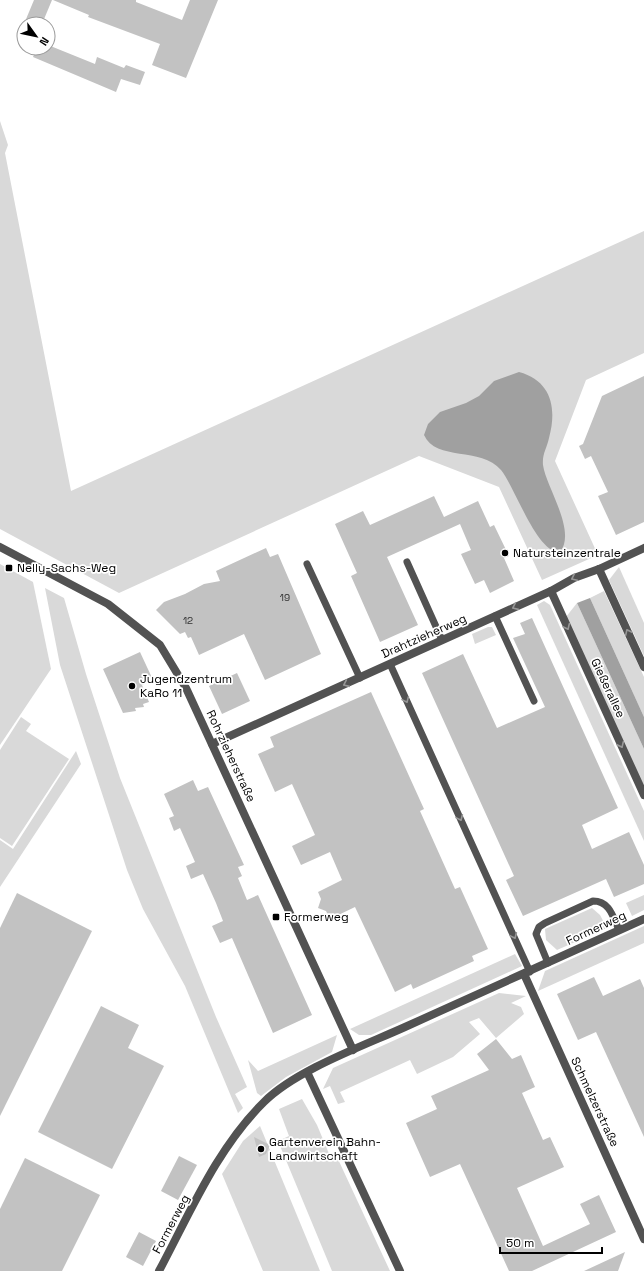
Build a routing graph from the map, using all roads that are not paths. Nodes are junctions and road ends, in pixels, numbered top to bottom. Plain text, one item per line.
1 (0, 547) edge
2 (644, 548) edge
3 (407, 562) dead end
4 (308, 564) dead end
5 (599, 569) junction
6 (551, 591) junction
7 (495, 616) junction
8 (442, 640) junction
9 (390, 664) junction
10 (644, 667) edge
11 (360, 678) junction
12 (534, 701) dead end
13 (212, 744) junction
14 (644, 795) edge
15 (644, 919) edge
16 (619, 930) junction
17 (548, 963) junction
18 (527, 973) junction
19 (353, 1050) junction
20 (308, 1072) junction
21 (644, 1239) edge
22 (159, 1271) edge
23 (400, 1271) edge

1 - 13 street, Rohrzieherstraße
2 - 5 street, Drahtzieherweg
3 - 8 lane
4 - 11 lane
5 -> 6 street, Drahtzieherweg
10 -> 5 street
6 -> 7 street, Drahtzieherweg
6 -> 14 street, Gießerallee
7 - 8 street, Drahtzieherweg
7 - 12 lane
8 - 9 street, Drahtzieherweg
9 - 11 street, Drahtzieherweg
9 -> 18 lane
11 -> 13 street, Drahtzieherweg
13 - 19 street, Rohrzieherstraße
15 - 16 street, Formerweg
16 - 17 street, Formerweg
16 - 17 lane
17 - 18 street, Formerweg
18 - 19 street, Formerweg
18 - 21 street, Schmelzerstraße
19 - 20 street, Formerweg
20 - 22 street, Formerweg
20 - 23 street

